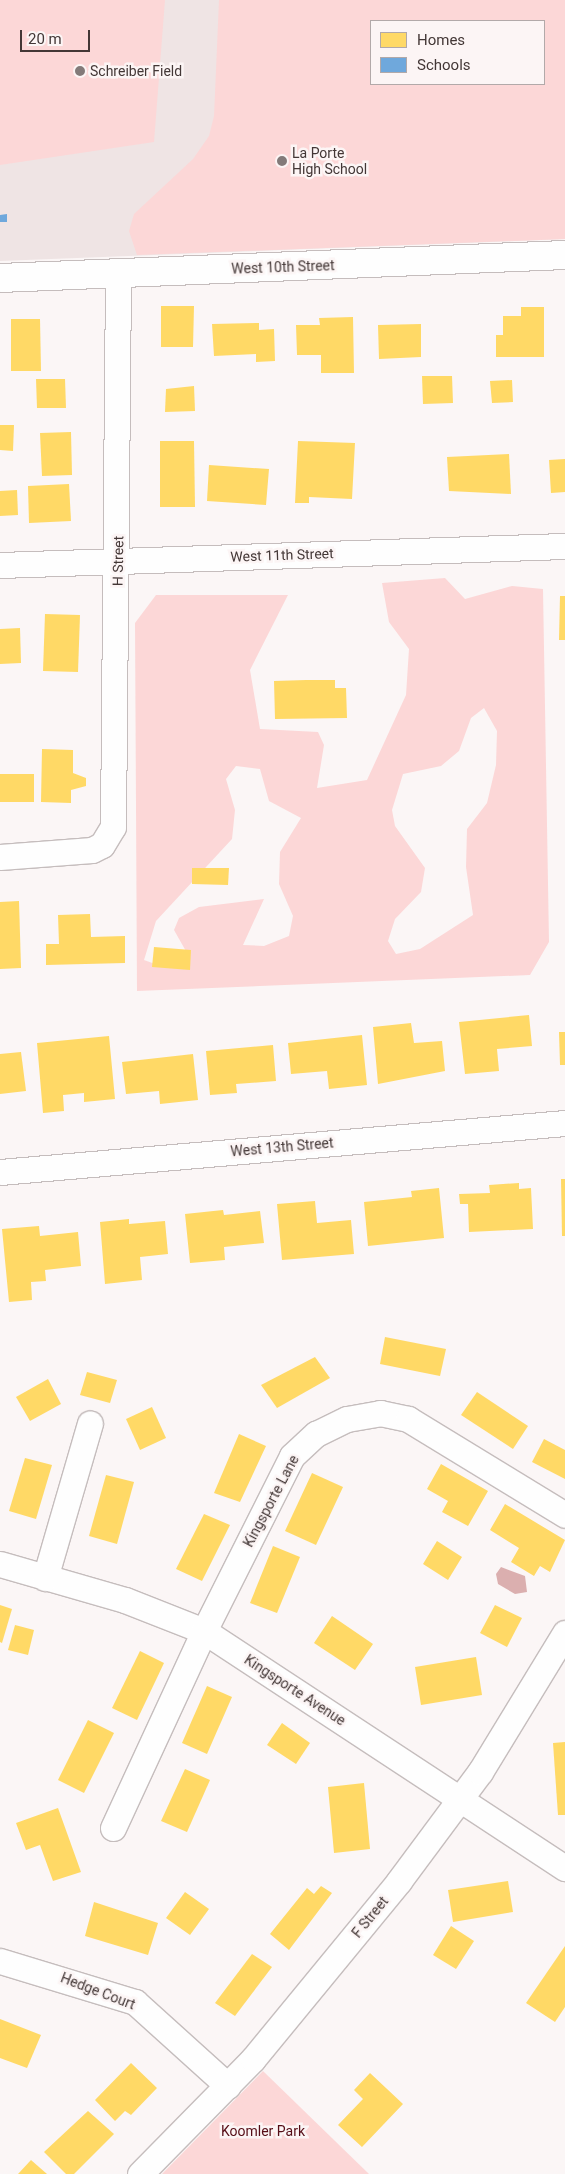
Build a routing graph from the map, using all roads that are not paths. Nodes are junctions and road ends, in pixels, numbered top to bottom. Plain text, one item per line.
1 (565, 255) edge
2 (118, 274) junction
3 (0, 278) edge
4 (565, 546) edge
5 (118, 560) junction
6 (0, 565) edge
7 (0, 856) edge
8 (565, 1123) edge
9 (0, 1172) edge
10 (90, 1423) dead end
11 (565, 1515) edge
12 (0, 1564) edge
13 (45, 1578) junction
14 (204, 1631) junction
15 (565, 1633) edge
16 (460, 1796) junction
17 (113, 1828) dead end
18 (565, 1868) edge
19 (0, 1961) edge
20 (228, 2086) junction
21 (140, 2174) edge

1 - 2 street, West 10th Street
2 - 3 street, West 10th Street
2 - 5 street, H Street
4 - 5 street, West 11th Street
5 - 6 street, West 11th Street
5 - 7 street, H Street
8 - 9 street, West 13th Street
10 - 13 street
11 - 14 street, Kingsporte Lane
12 - 13 street, Kingsporte Avenue
13 - 14 street, Kingsporte Avenue
14 - 16 street, Kingsporte Avenue
14 - 17 street, Kingsporte Lane
15 - 16 street, F Street
16 - 18 street, Kingsporte Avenue
16 - 20 street, F Street
19 - 20 street, Hedge Court
20 - 21 street, F Street

